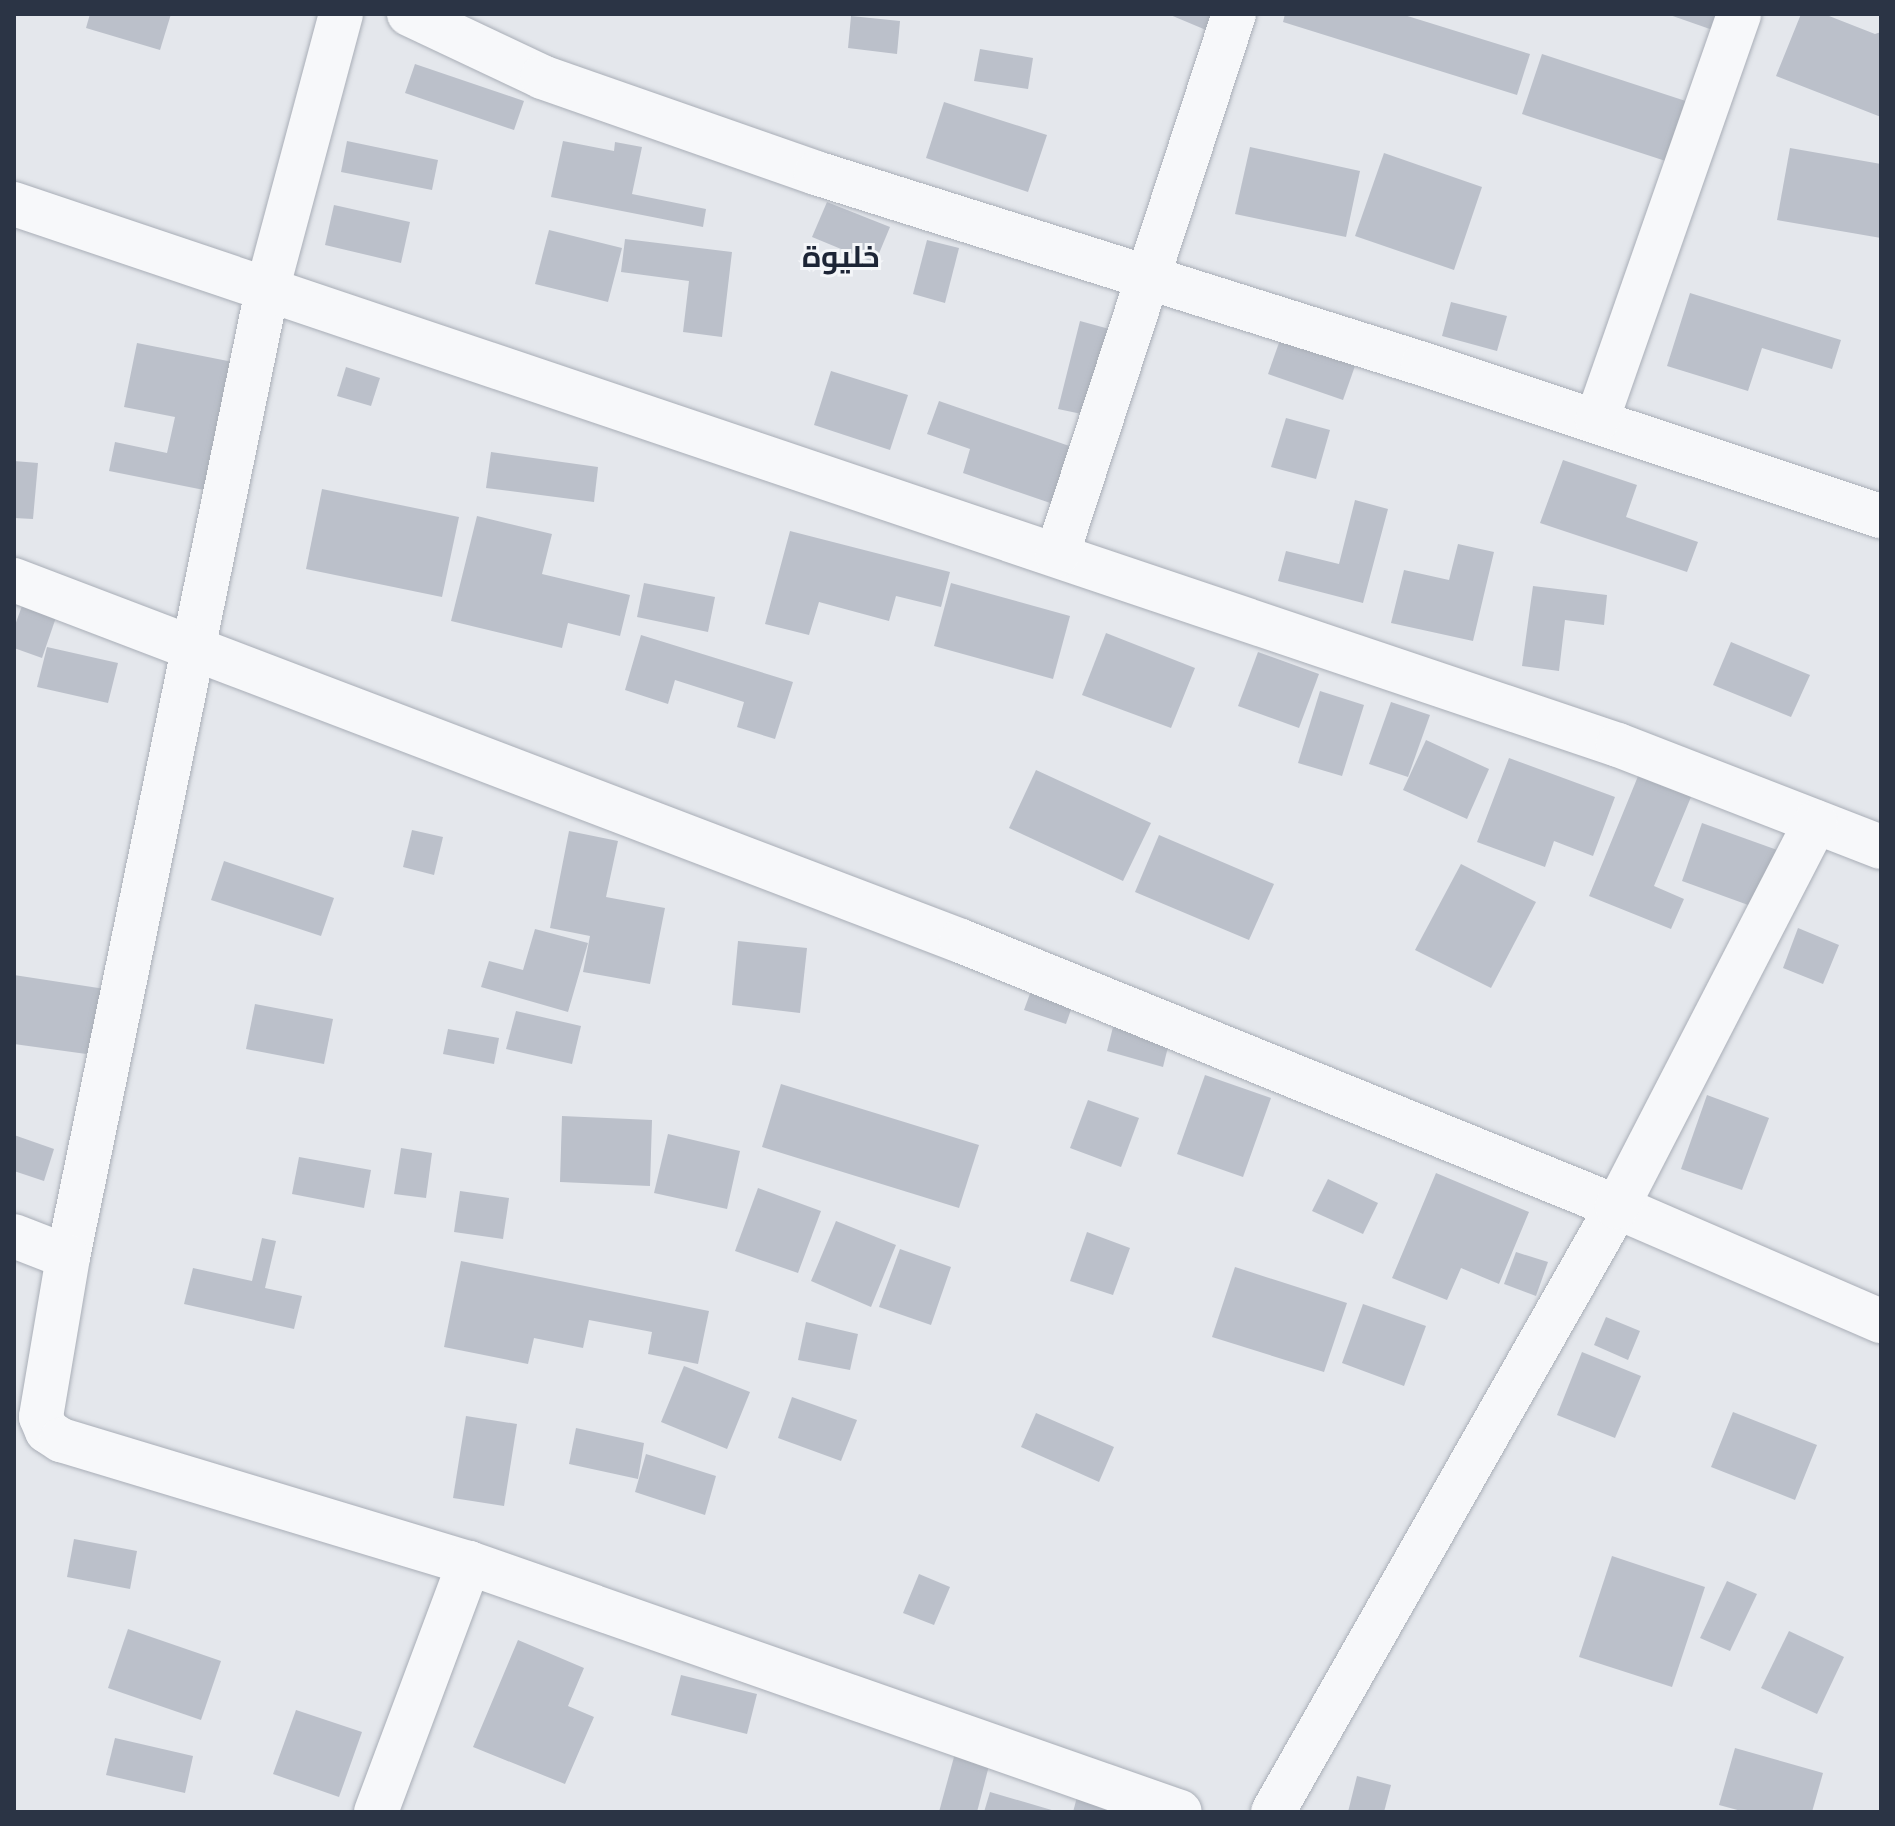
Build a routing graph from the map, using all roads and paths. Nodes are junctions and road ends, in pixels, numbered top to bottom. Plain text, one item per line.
1 (341, 14) edge
2 (409, 14) edge
3 (1234, 14) edge
4 (1739, 14) edge
5 (14, 204) edge
6 (1144, 279) junction
7 (267, 290) junction
8 (1597, 420) junction
9 (1881, 516) edge
10 (1057, 555) junction
11 (14, 580) edge
12 (194, 645) junction
13 (1816, 822) junction
14 (1881, 847) edge
15 (1617, 1207) junction
16 (14, 1236) edge
17 (68, 1257) junction
18 (1881, 1321) edge
19 (469, 1563) junction
20 (376, 1812) edge
21 (1180, 1812) edge
22 (1273, 1812) edge

1 - 7 street
2 - 6 street
3 - 6 street
4 - 8 street
5 - 7 street
6 - 8 street
6 - 10 street
7 - 10 street
7 - 12 street
8 - 9 street
10 - 13 street
11 - 12 street
12 - 15 street
12 - 17 street
13 - 14 street
13 - 15 street
15 - 18 street
15 - 22 street
16 - 17 street
17 - 19 street
19 - 20 street
19 - 21 street

